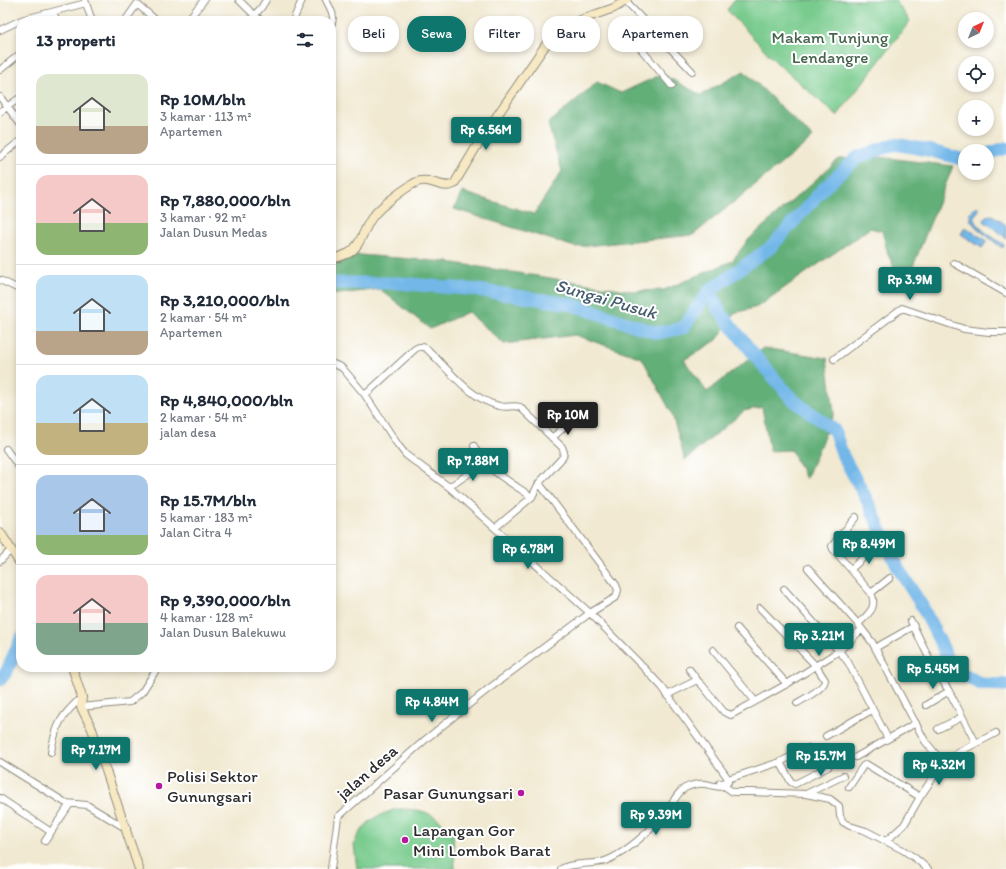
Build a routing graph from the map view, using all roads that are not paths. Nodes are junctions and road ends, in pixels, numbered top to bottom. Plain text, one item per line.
1 (204, 0) edge
2 (239, 0) edge
3 (266, 0) edge
4 (302, 0) edge
5 (326, 0) edge
6 (626, 0) edge
7 (85, 2) edge
8 (139, 2) edge
9 (53, 12) junction
10 (39, 16) edge
11 (54, 16) edge
12 (90, 16) edge
13 (129, 16) edge
14 (152, 16) edge
15 (191, 16) edge
16 (255, 16) joint
17 (295, 16) edge
18 (333, 16) edge
19 (640, 16) edge
20 (16, 23) edge
21 (0, 30) edge
22 (644, 52) edge
23 (674, 52) edge
24 (16, 57) edge
25 (0, 70) edge
26 (692, 71) dead end
27 (672, 86) dead end
28 (0, 97) edge
29 (16, 100) edge
30 (7, 106) junction
31 (0, 112) edge
32 (16, 118) edge
33 (16, 144) edge
34 (0, 157) edge
35 (336, 258) edge
36 (954, 263) dead end
37 (0, 280) edge
38 (16, 288) edge
39 (1006, 293) edge
40 (1006, 332) edge
41 (834, 359) dead end
42 (336, 366) edge
43 (365, 395) junction
44 (572, 420) dead end
45 (552, 438) junction
46 (474, 446) dead end
47 (6, 449) dead end
48 (486, 462) junction
49 (16, 463) edge
50 (539, 483) junction
51 (450, 487) junction
52 (532, 497) junction
53 (856, 517) dead end
54 (495, 528) junction
55 (0, 532) edge
56 (874, 548) dead end
57 (12, 550) junction
58 (16, 557) edge
59 (0, 561) edge
60 (808, 568) dead end
61 (851, 569) junction
62 (890, 578) dead end
63 (784, 588) dead end
64 (871, 593) junction
65 (760, 608) dead end
66 (590, 613) junction
67 (860, 626) junction
68 (737, 628) dead end
69 (875, 648) junction
70 (713, 650) dead end
71 (839, 651) junction
72 (932, 664) junction
73 (816, 666) junction
74 (689, 669) dead end
75 (74, 672) edge
76 (155, 672) edge
77 (914, 674) dead end
78 (698, 681) junction
79 (787, 684) junction
80 (949, 691) junction
81 (667, 695) junction
82 (82, 697) junction
83 (755, 701) junction
84 (797, 703) dead end
85 (926, 705) dead end
86 (81, 707) junction
87 (872, 710) junction
88 (962, 717) junction
89 (916, 723) junction
90 (938, 729) dead end
91 (996, 733) dead end
92 (826, 736) dead end
93 (888, 739) junction
94 (976, 743) junction
95 (808, 748) dead end
96 (51, 752) dead end
97 (856, 757) dead end
98 (0, 762) edge
99 (780, 762) junction
100 (943, 763) junction
101 (828, 767) dead end
102 (843, 776) dead end
103 (728, 779) junction
104 (718, 785) junction
105 (849, 787) dead end
106 (806, 794) junction
107 (920, 797) junction
108 (0, 798) edge
109 (70, 804) junction
110 (127, 829) junction
111 (51, 832) junction
112 (45, 841) dead end
113 (886, 841) junction
114 (139, 869) edge
115 (331, 869) edge
116 (561, 869) edge
117 (928, 869) edge

1 - 15 street
2 - 16 street
3 - 16 street
4 - 17 street
5 - 18 street
6 - 19 street
6 - 35 street
7 - 9 street
7 - 12 street
8 - 13 street
8 - 14 street
9 - 10 street
9 - 11 street
20 - 21 street
22 - 27 street
23 - 26 street
24 - 25 street
28 - 30 street
29 - 30 street
30 - 31 street
30 - 32 street
33 - 34 street
36 - 39 street
37 - 38 street
40 - 41 street
42 - 43 street
43 - 45 street
43 - 51 street
44 - 45 street
45 - 50 street
46 - 48 street
47 - 49 street
48 - 51 street
48 - 52 street
50 - 52 street
50 - 66 street, jalan desa
51 - 54 street
52 - 54 street
53 - 61 street
54 - 66 street
55 - 57 street
56 - 61 street
57 - 58 street
57 - 59 street
60 - 67 street
61 - 64 street
62 - 64 street
63 - 71 street
64 - 67 street
65 - 73 street
66 - 81 street
66 - 115 street, jalan desa
67 - 69 street
67 - 71 street
68 - 79 street
69 - 72 street
69 - 89 street
70 - 83 street
71 - 73 street
71 - 87 street
72 - 77 street
72 - 80 street
73 - 79 street
73 - 84 street
74 - 78 street
75 - 82 street
76 - 86 street
78 - 81 street
78 - 83 street
79 - 83 street
80 - 85 street
80 - 88 street
81 - 103 street
82 - 86 street
82 - 96 street
86 - 110 street
87 - 92 street
87 - 93 street
88 - 90 street
88 - 94 street
89 - 93 street
89 - 100 street
91 - 94 street
93 - 97 street
94 - 100 street
95 - 99 street
98 - 109 street
99 - 101 street
99 - 103 street
100 - 107 street
102 - 106 street
103 - 104 street
104 - 106 street
104 - 116 street
105 - 107 street
106 - 113 street
107 - 113 street
108 - 111 street
109 - 110 street
109 - 111 street
110 - 114 street
111 - 112 street
113 - 117 street

